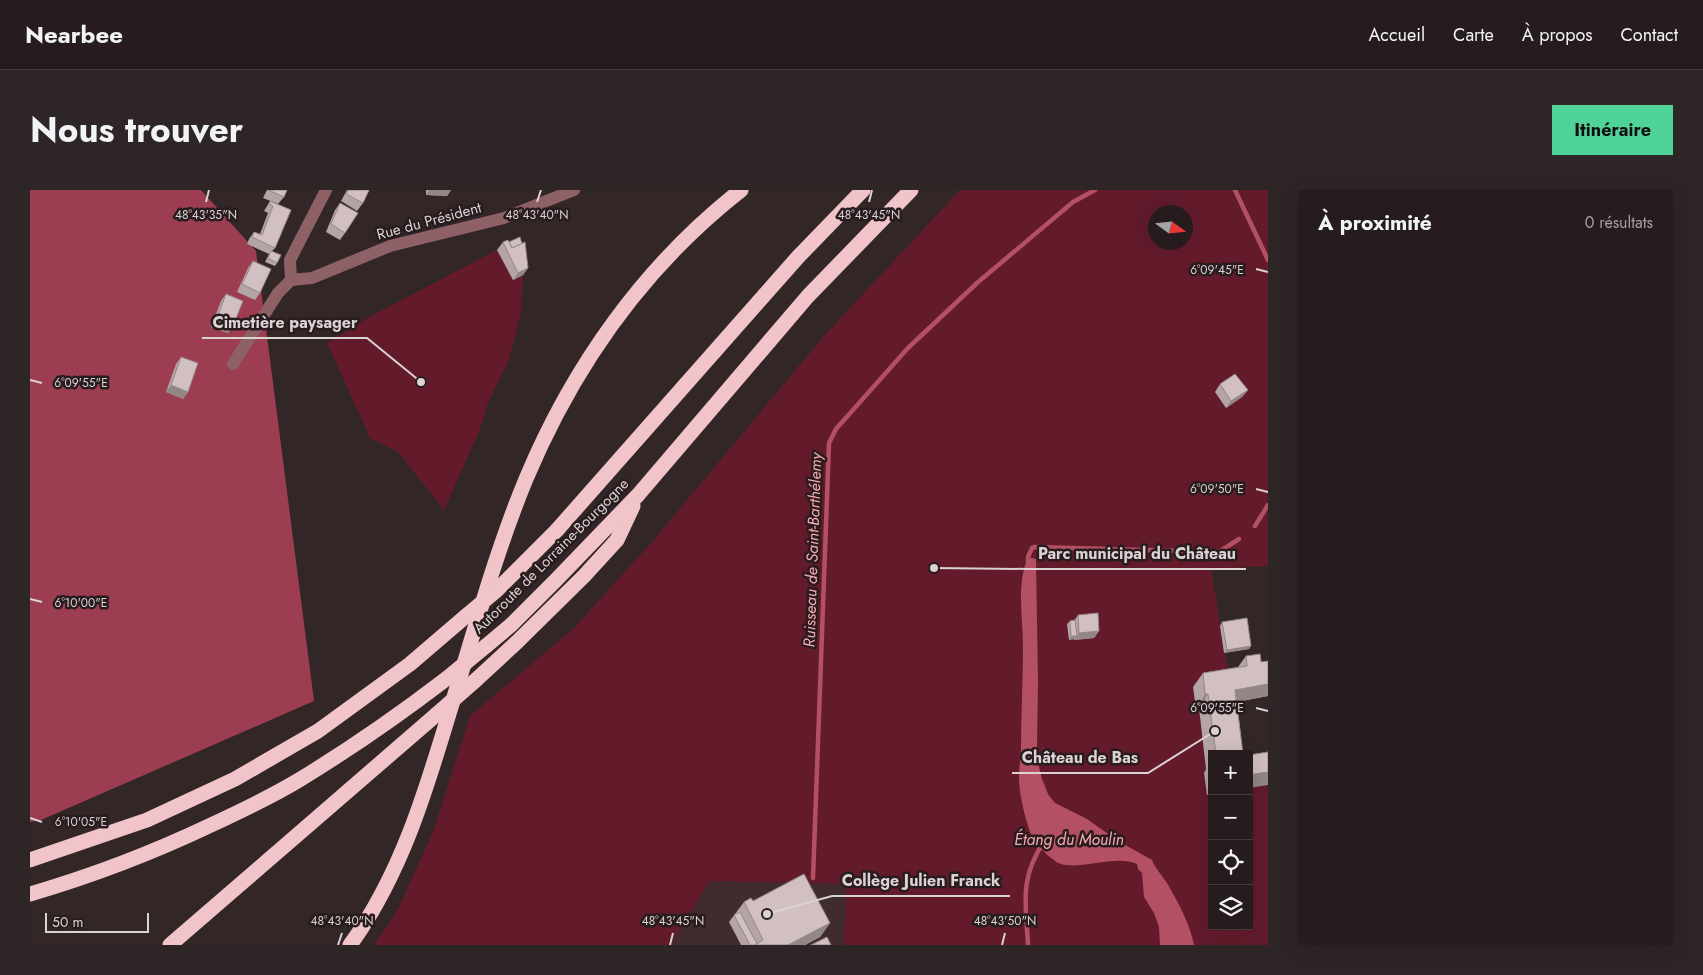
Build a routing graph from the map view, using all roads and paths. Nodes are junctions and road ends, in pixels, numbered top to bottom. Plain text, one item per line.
1 (326, 190) edge
2 (574, 190) edge
3 (741, 190) edge
4 (863, 190) edge
5 (911, 190) edge
6 (291, 280) junction
7 (233, 364) dead end
8 (638, 495) junction
9 (30, 860) edge
10 (30, 894) edge
11 (170, 945) edge
12 (350, 945) edge

1 - 6 street
2 - 6 street, Rue du Président
3 - 12 highway
4 - 9 highway, Autoroute de Lorraine-Bourgogne, bridge
5 - 8 highway, Autoroute de Lorraine-Bourgogne
6 - 7 street
8 - 10 highway, Autoroute de Lorraine-Bourgogne, bridge
8 - 11 highway, bridge

